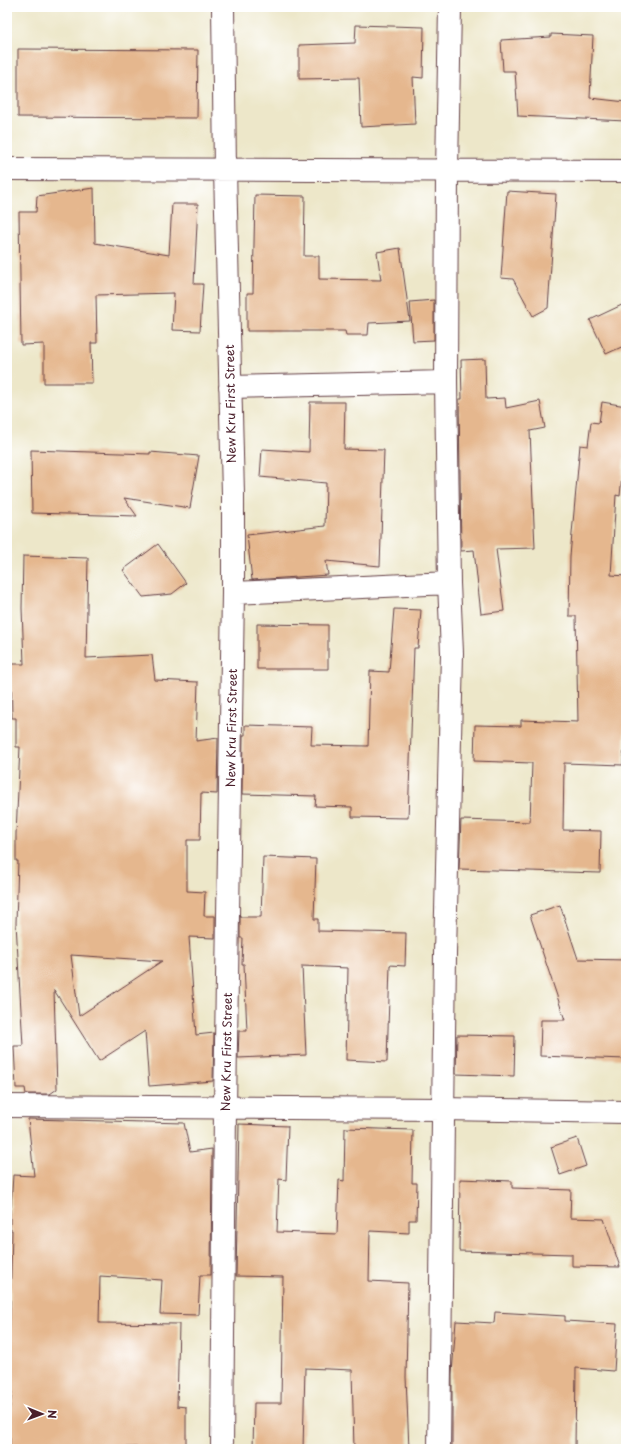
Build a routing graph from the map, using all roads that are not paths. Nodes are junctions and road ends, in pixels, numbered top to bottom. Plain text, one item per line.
1 (224, 7) edge
2 (450, 7) edge
3 (7, 169) edge
4 (224, 170) junction
5 (446, 170) junction
6 (626, 171) edge
7 (446, 382) junction
8 (230, 387) junction
9 (449, 583) junction
10 (233, 593) junction
11 (7, 1106) edge
12 (225, 1108) junction
13 (443, 1109) junction
14 (626, 1112) edge
15 (222, 1449) edge
16 (439, 1449) edge

1 - 4 street, New Kru First Street
2 - 5 street
3 - 4 street
4 - 5 street
4 - 8 street, New Kru First Street
5 - 6 street
5 - 7 street
7 - 8 street
7 - 9 street
8 - 10 street, New Kru First Street
9 - 10 street
9 - 13 street
10 - 12 street, New Kru First Street
11 - 12 street
12 - 13 street
12 - 15 street, New Kru First Street
13 - 14 street
13 - 16 street

